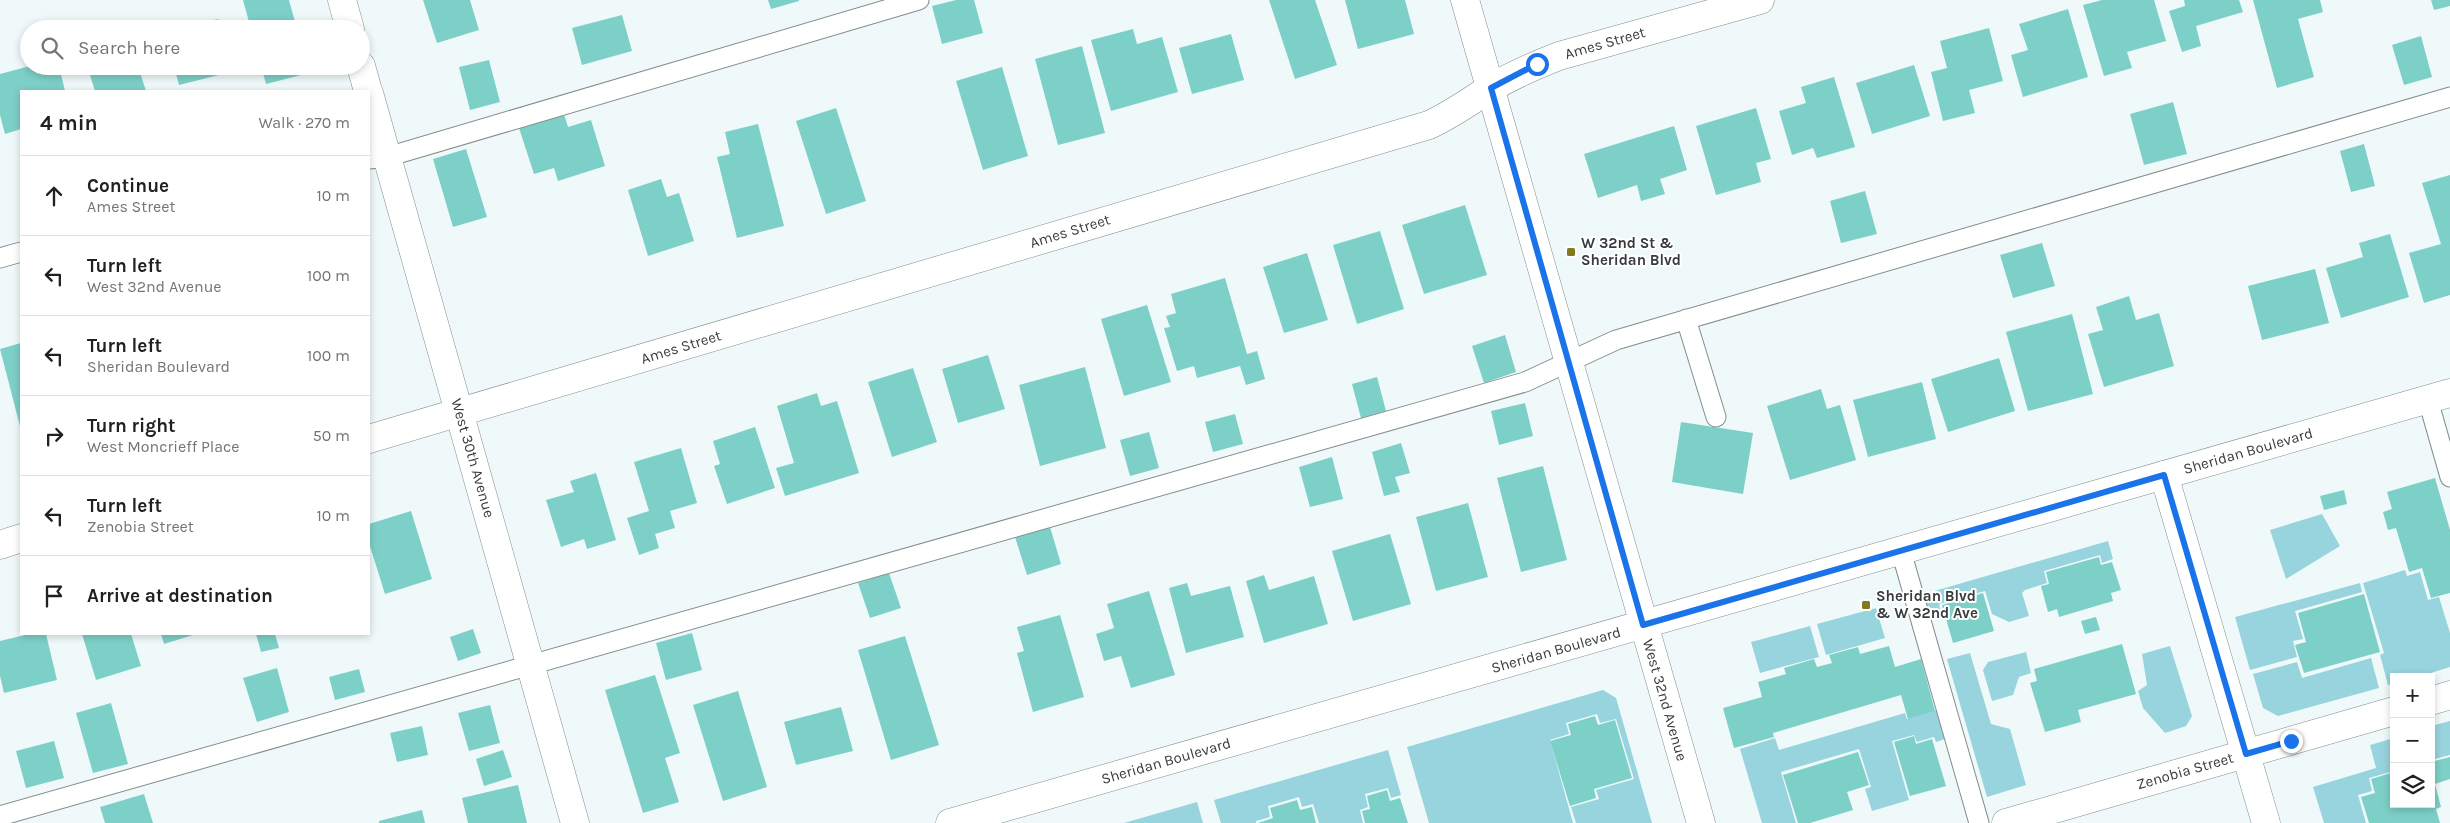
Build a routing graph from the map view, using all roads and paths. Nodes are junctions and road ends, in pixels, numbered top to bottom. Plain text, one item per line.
1 (342, 0) edge
2 (919, 0) edge
3 (1466, 0) edge
4 (1760, 0) edge
5 (348, 20) edge
6 (363, 75) edge
7 (1491, 88) junction
8 (367, 90) edge
9 (2450, 97) edge
10 (370, 105) edge
11 (378, 158) edge
12 (20, 252) edge
13 (0, 258) edge
14 (1686, 319) junction
15 (1568, 363) junction
16 (2439, 397) edge
17 (460, 412) junction
18 (1716, 417) dead end
19 (370, 439) edge
20 (2164, 475) junction
21 (2450, 478) edge
22 (20, 538) edge
23 (0, 544) edge
24 (1901, 551) junction
25 (1643, 625) junction
26 (531, 664) junction
27 (2450, 695) edge
28 (2435, 700) edge
29 (2390, 712) edge
30 (2246, 754) junction
31 (0, 816) edge
32 (575, 823) edge
33 (950, 823) edge
34 (1700, 823) edge
35 (1979, 823) edge
36 (2006, 823) edge
37 (2266, 823) edge

1 - 5 street
2 - 11 lane
3 - 7 street, West 32nd Avenue
4 - 7 street, Ames Street
6 - 8 street, West 30th Avenue
7 - 15 street, West 32nd Avenue
7 - 17 street, Ames Street
9 - 14 lane
10 - 11 street, West 30th Avenue
11 - 17 street, West 30th Avenue
12 - 13 lane
14 - 15 lane
14 - 18 lane
15 - 25 street, West 32nd Avenue
15 - 26 lane
16 - 20 street, Sheridan Boulevard
16 - 21 lane
17 - 19 street, Ames Street
17 - 26 street, West 30th Avenue
20 - 24 street, Sheridan Boulevard
20 - 30 street
22 - 23 street
24 - 25 street, Sheridan Boulevard
24 - 35 lane
25 - 33 street, Sheridan Boulevard
25 - 34 street, West 32nd Avenue
26 - 31 lane
26 - 32 street, West 30th Avenue
27 - 28 street
29 - 30 street, Zenobia Street
30 - 36 street, Zenobia Street
30 - 37 street

